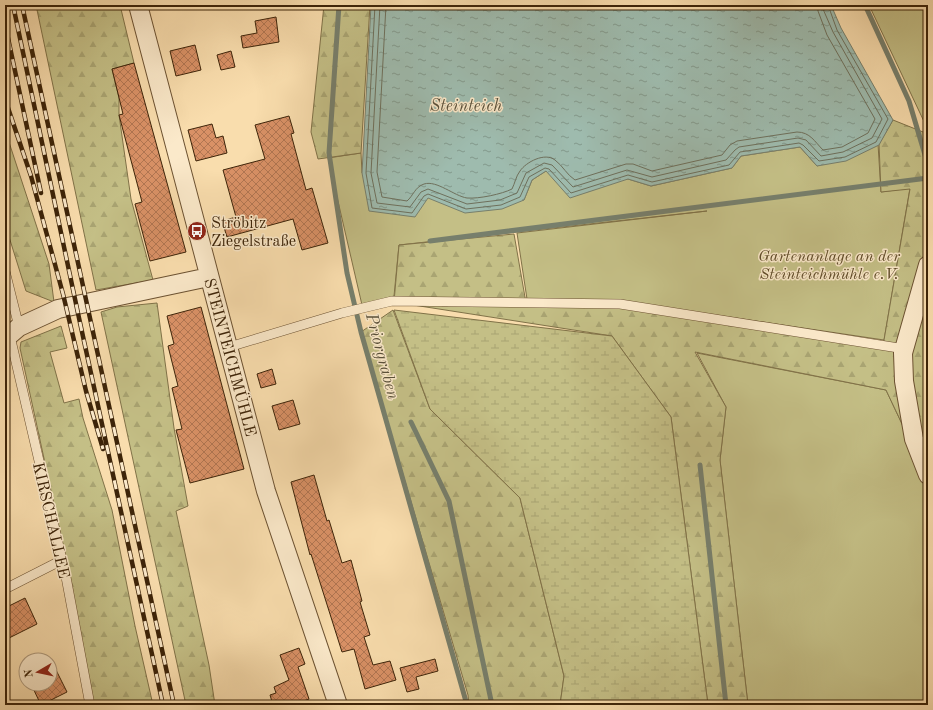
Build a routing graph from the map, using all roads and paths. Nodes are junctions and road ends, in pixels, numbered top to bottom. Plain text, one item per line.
1 (138, 5) edge
2 (928, 265) edge
3 (5, 271) edge
4 (209, 277) junction
5 (11, 334) edge
6 (229, 347) junction
7 (905, 349) junction
8 (928, 475) edge
9 (62, 560) junction
10 (5, 589) edge
11 (90, 705) edge
12 (338, 705) edge

1 - 4 street, STEINTEICHMÜHLE
2 - 7 street
3 - 5 lane, KIRSCHALLEE
4 - 5 street
4 - 6 street, STEINTEICHMÜHLE
5 - 9 lane, KIRSCHALLEE
6 - 7 lane
6 - 12 street, STEINTEICHMÜHLE
7 - 8 street
9 - 10 lane
9 - 11 lane, KIRSCHALLEE

